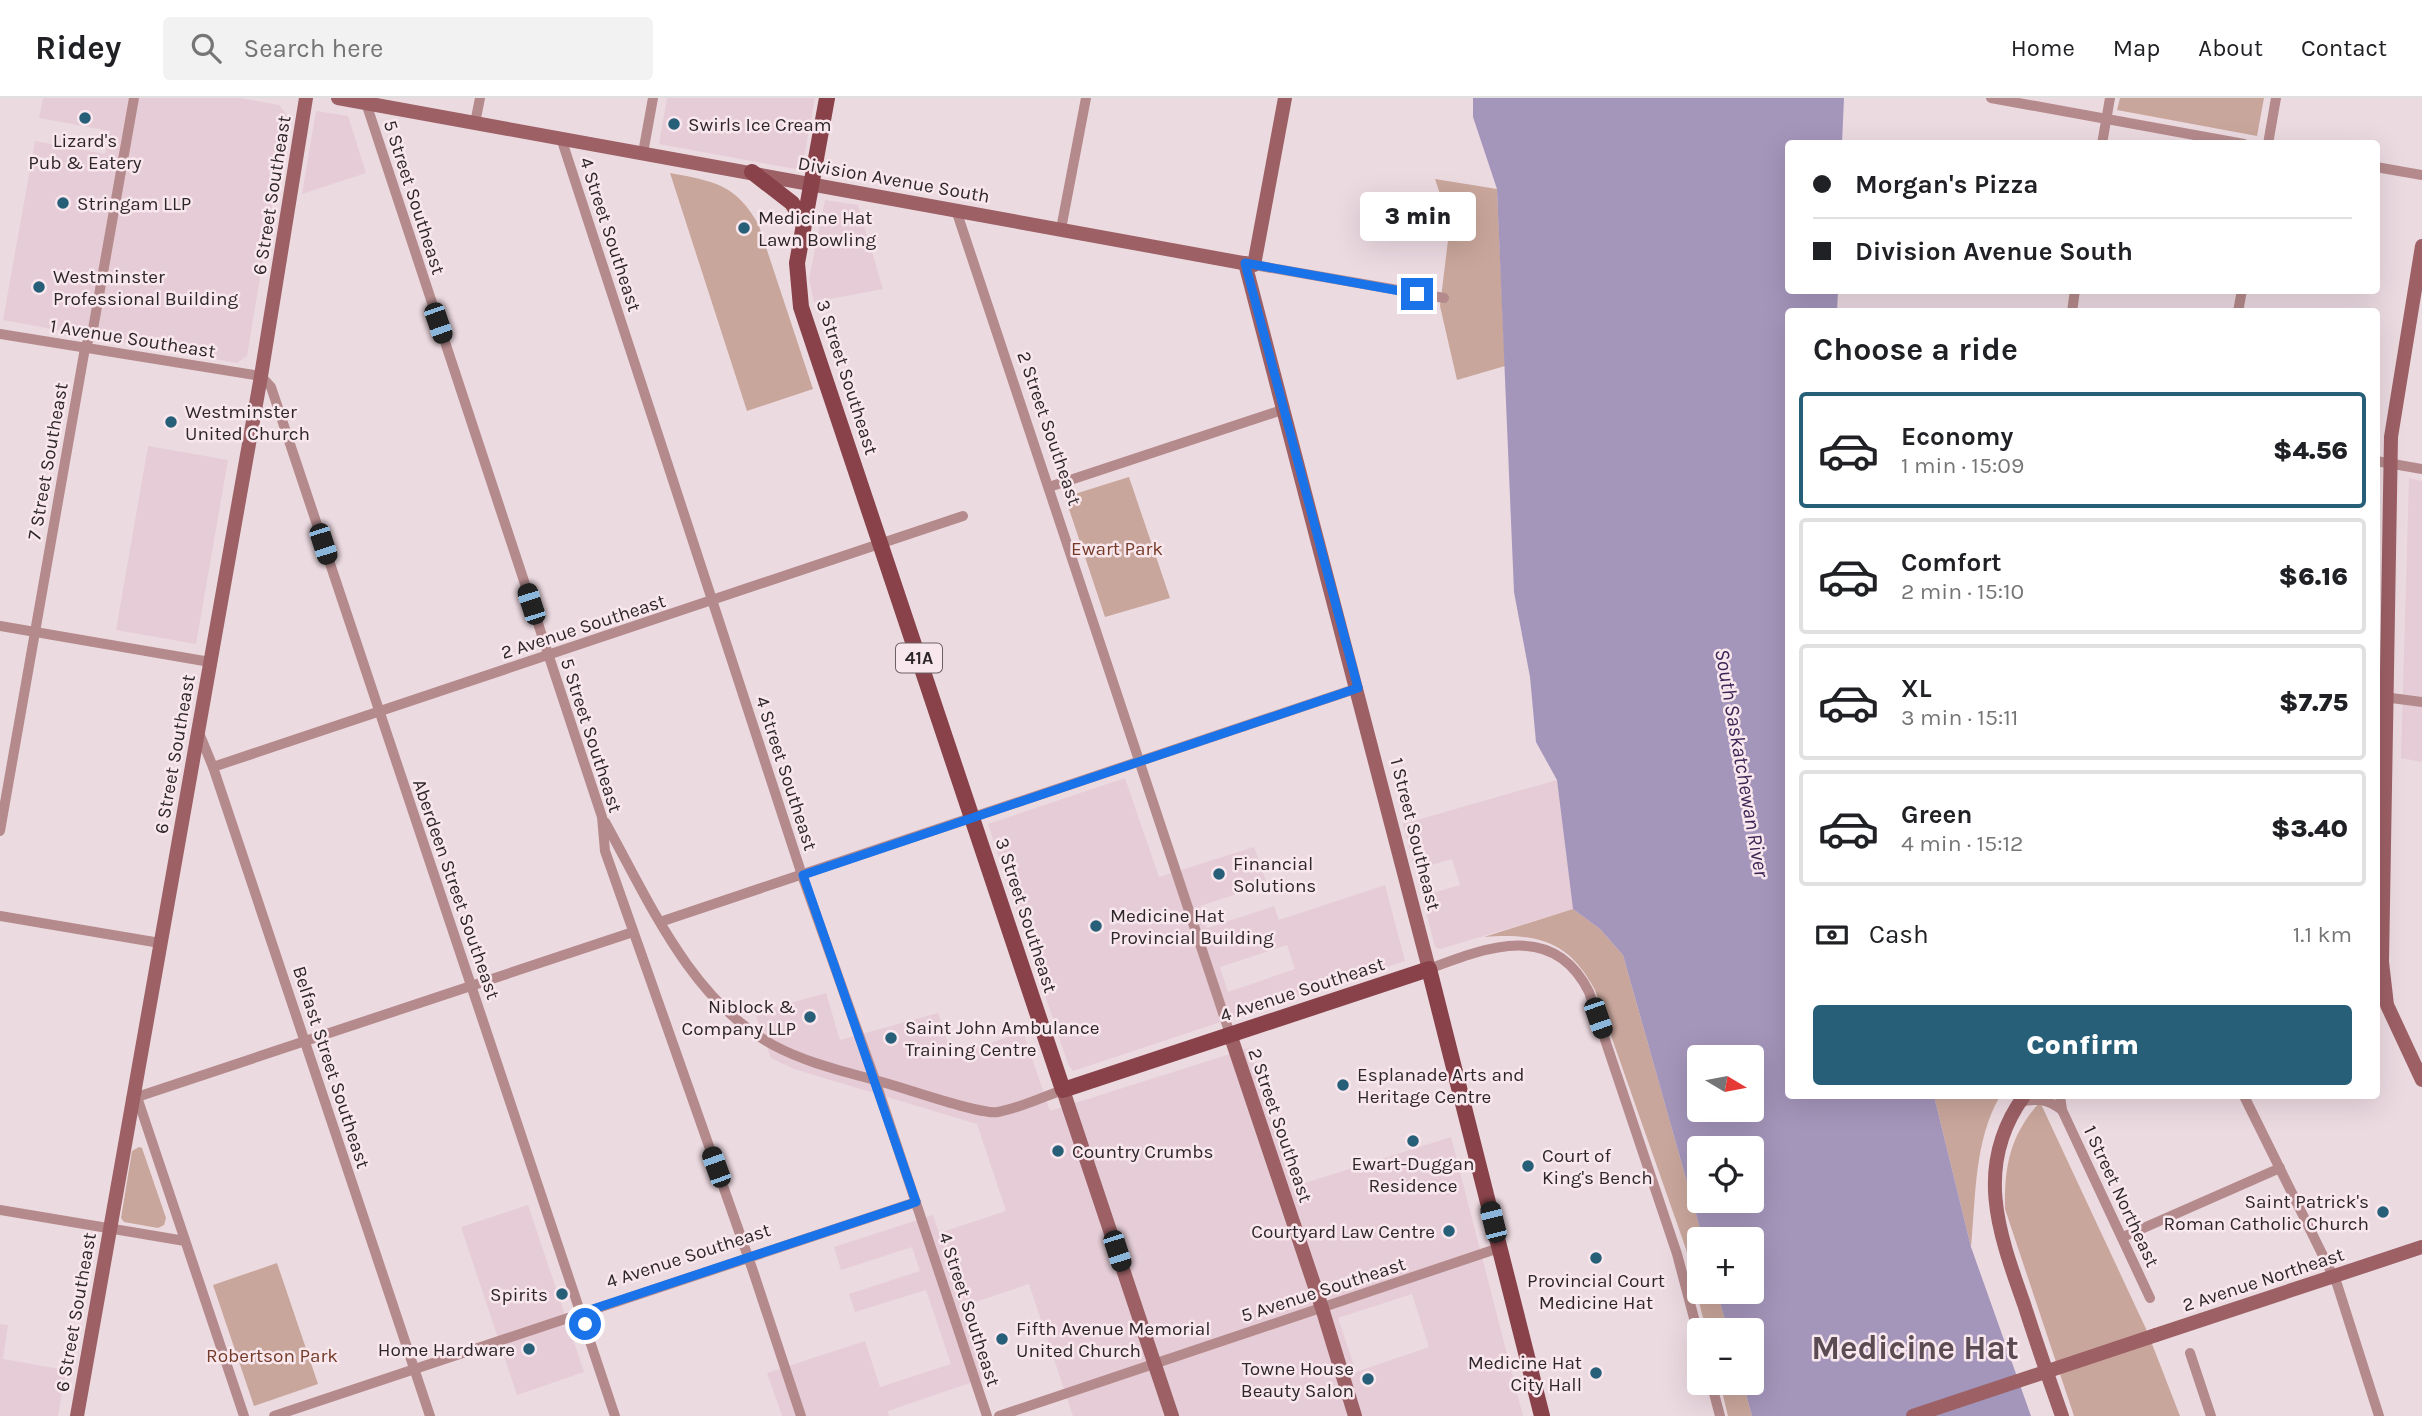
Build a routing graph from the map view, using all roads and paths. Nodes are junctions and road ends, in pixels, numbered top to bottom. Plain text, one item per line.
1 (134, 98) edge
2 (306, 98) edge
3 (338, 98) edge
4 (480, 98) edge
5 (653, 98) edge
6 (827, 98) edge
7 (1086, 98) edge
8 (1285, 98) edge
9 (1991, 98) edge
10 (2110, 98) edge
11 (2276, 98) edge
12 (366, 103) junction
13 (2106, 119) junction
14 (475, 123) junction
15 (561, 138) junction
16 (2103, 140) edge
17 (2222, 140) edge
18 (2269, 140) edge
19 (643, 153) junction
20 (2380, 168) edge
21 (752, 172) junction
22 (2422, 175) edge
23 (811, 183) junction
24 (956, 210) junction
25 (804, 223) junction
26 (1061, 229) junction
27 (2422, 246) edge
28 (1250, 264) junction
29 (1444, 298) dead end
30 (0, 334) edge
31 (85, 348) junction
32 (261, 376) junction
33 (1282, 410) junction
34 (2384, 462) edge
35 (2422, 469) edge
36 (1049, 487) junction
37 (963, 516) dead end
38 (881, 544) junction
39 (712, 602) junction
40 (0, 626) edge
41 (35, 632) junction
42 (548, 656) junction
43 (210, 662) junction
44 (1358, 688) junction
45 (2382, 697) edge
46 (2422, 702) edge
47 (379, 711) junction
48 (198, 729) junction
49 (1140, 761) junction
50 (214, 767) junction
51 (602, 817) junction
52 (972, 817) junction
53 (0, 831) edge
54 (2380, 874) edge
55 (803, 875) junction
56 (0, 916) edge
57 (660, 922) junction
58 (633, 932) junction
59 (160, 943) junction
60 (2380, 968) edge
61 (1429, 969) junction
62 (471, 985) junction
63 (1230, 1034) junction
64 (305, 1041) junction
65 (875, 1080) junction
66 (2422, 1080) edge
67 (1063, 1090) junction
68 (134, 1098) junction
69 (2021, 1099) edge
70 (2042, 1099) edge
71 (2060, 1099) edge
72 (2246, 1099) edge
73 (2062, 1110) junction
74 (2280, 1168) junction
75 (916, 1202) junction
76 (0, 1210) edge
77 (110, 1229) junction
78 (2123, 1237) junction
79 (185, 1241) junction
80 (2422, 1247) edge
81 (1499, 1248) junction
82 (748, 1257) junction
83 (2333, 1275) junction
84 (2150, 1298) dead end
85 (1322, 1308) junction
86 (581, 1313) junction
87 (1694, 1318) edge
88 (2190, 1353) dead end
89 (1155, 1364) junction
90 (414, 1369) junction
91 (1714, 1395) edge
92 (77, 1416) edge
93 (244, 1416) edge
94 (274, 1416) edge
95 (430, 1416) edge
96 (615, 1416) edge
97 (801, 1416) edge
98 (987, 1416) edge
99 (999, 1416) edge
100 (1172, 1416) edge
101 (1355, 1416) edge
102 (1542, 1416) edge
103 (1720, 1416) edge
104 (1913, 1416) edge
105 (2062, 1416) edge
106 (2211, 1416) edge
107 (2379, 1416) edge

1 - 31 street, 7 Street Southeast
2 - 32 street, 6 Street Southeast
3 - 12 street, Division Avenue South
4 - 14 street
5 - 19 street
6 - 23 main road, 41A
7 - 26 street
8 - 28 street
9 - 13 street
10 - 13 street
11 - 18 street
12 - 14 street, Division Avenue South
12 - 42 street, 5 Street Southeast
13 - 16 street
13 - 17 street
14 - 15 street, Division Avenue South
15 - 19 street, Division Avenue South
15 - 39 street, 4 Street Southeast
19 - 21 street, Division Avenue South
20 - 22 street
21 - 23 street, Division Avenue South
21 - 25 main road
23 - 24 street, Division Avenue South
23 - 25 main road, 3 Street Southeast / 41A
24 - 26 street, Division Avenue South
24 - 36 street, 2 Street Southeast
25 - 38 main road, 3 Street Southeast / 41A
26 - 28 street, Division Avenue South
27 - 34 street
28 - 29 street, Division Avenue South
28 - 33 street, 1 Street Southeast
30 - 31 street, 1 Avenue Southeast
31 - 32 street, 1 Avenue Southeast
31 - 41 street, 7 Street Southeast
32 - 43 street, 6 Street Southeast
32 - 47 street, Aberdeen Street Southeast
33 - 36 street
33 - 44 street, 1 Street Southeast
34 - 35 street
34 - 45 street
36 - 49 street, 2 Street Southeast
37 - 38 street, 2 Avenue Southeast
38 - 39 street, 2 Avenue Southeast
38 - 52 main road, 3 Street Southeast / 41A
39 - 42 street, 2 Avenue Southeast
39 - 55 street, 4 Street Southeast
40 - 41 street
41 - 43 street
41 - 53 street, 7 Street Southeast
42 - 47 street, 2 Avenue Southeast
42 - 51 street, 5 Street Southeast
43 - 48 street, 6 Street Southeast
44 - 49 street
44 - 61 street, 1 Street Southeast
45 - 46 street
45 - 54 street
47 - 50 street, 2 Avenue Southeast
47 - 62 street, Aberdeen Street Southeast
48 - 50 street, Belfast Street Southeast
48 - 59 street, 6 Street Southeast
49 - 52 street
49 - 63 street, 2 Street Southeast
50 - 64 street, Belfast Street Southeast
51 - 57 street
51 - 58 street, 5 Street Southeast
52 - 55 street
52 - 67 main road, 3 Street Southeast / 41A
55 - 57 street
55 - 65 street, 4 Street Southeast
56 - 59 street
57 - 65 street
58 - 62 street
58 - 82 street, 5 Street Southeast
59 - 68 street, 6 Street Southeast
60 - 66 street
61 - 63 main road, 4 Avenue Southeast
61 - 81 main road, 1 Street Southeast
61 - 87 street, 4 Avenue Southeast
62 - 64 street
62 - 86 street, Aberdeen Street Southeast
63 - 67 main road, 4 Avenue Southeast
63 - 85 street, 2 Street Southeast
64 - 68 street
64 - 90 street, Belfast Street Southeast
65 - 67 street
65 - 75 street, 4 Street Southeast
67 - 89 street, 3 Street Southeast
68 - 77 street, 6 Street Southeast
68 - 79 street
69 - 105 street
70 - 73 street, 1 Street Northeast
71 - 73 street, 1 Street Northeast
72 - 74 street
73 - 78 street, 1 Street Northeast
74 - 78 street
74 - 83 street
75 - 82 street, 4 Avenue Southeast
75 - 98 street, 4 Street Southeast
76 - 77 street
77 - 79 street
77 - 92 street, 6 Street Southeast
78 - 84 street, 1 Street Northeast
79 - 93 street
80 - 83 street, 2 Avenue Northeast
81 - 85 street, 5 Avenue Southeast
81 - 102 main road, 1 Street Southeast
82 - 86 street, 4 Avenue Southeast
82 - 97 street, 5 Street Southeast
83 - 104 street, 2 Avenue Northeast, bridge
83 - 107 street
85 - 89 street, 5 Avenue Southeast
85 - 101 street, 2 Street Southeast
86 - 90 street, 4 Avenue Southeast
86 - 96 street, Aberdeen Street Southeast
88 - 106 street
89 - 99 street, 5 Avenue Southeast
89 - 100 street, 3 Street Southeast
90 - 94 street, 4 Avenue Southeast
90 - 95 street, Belfast Street Southeast
91 - 103 street

